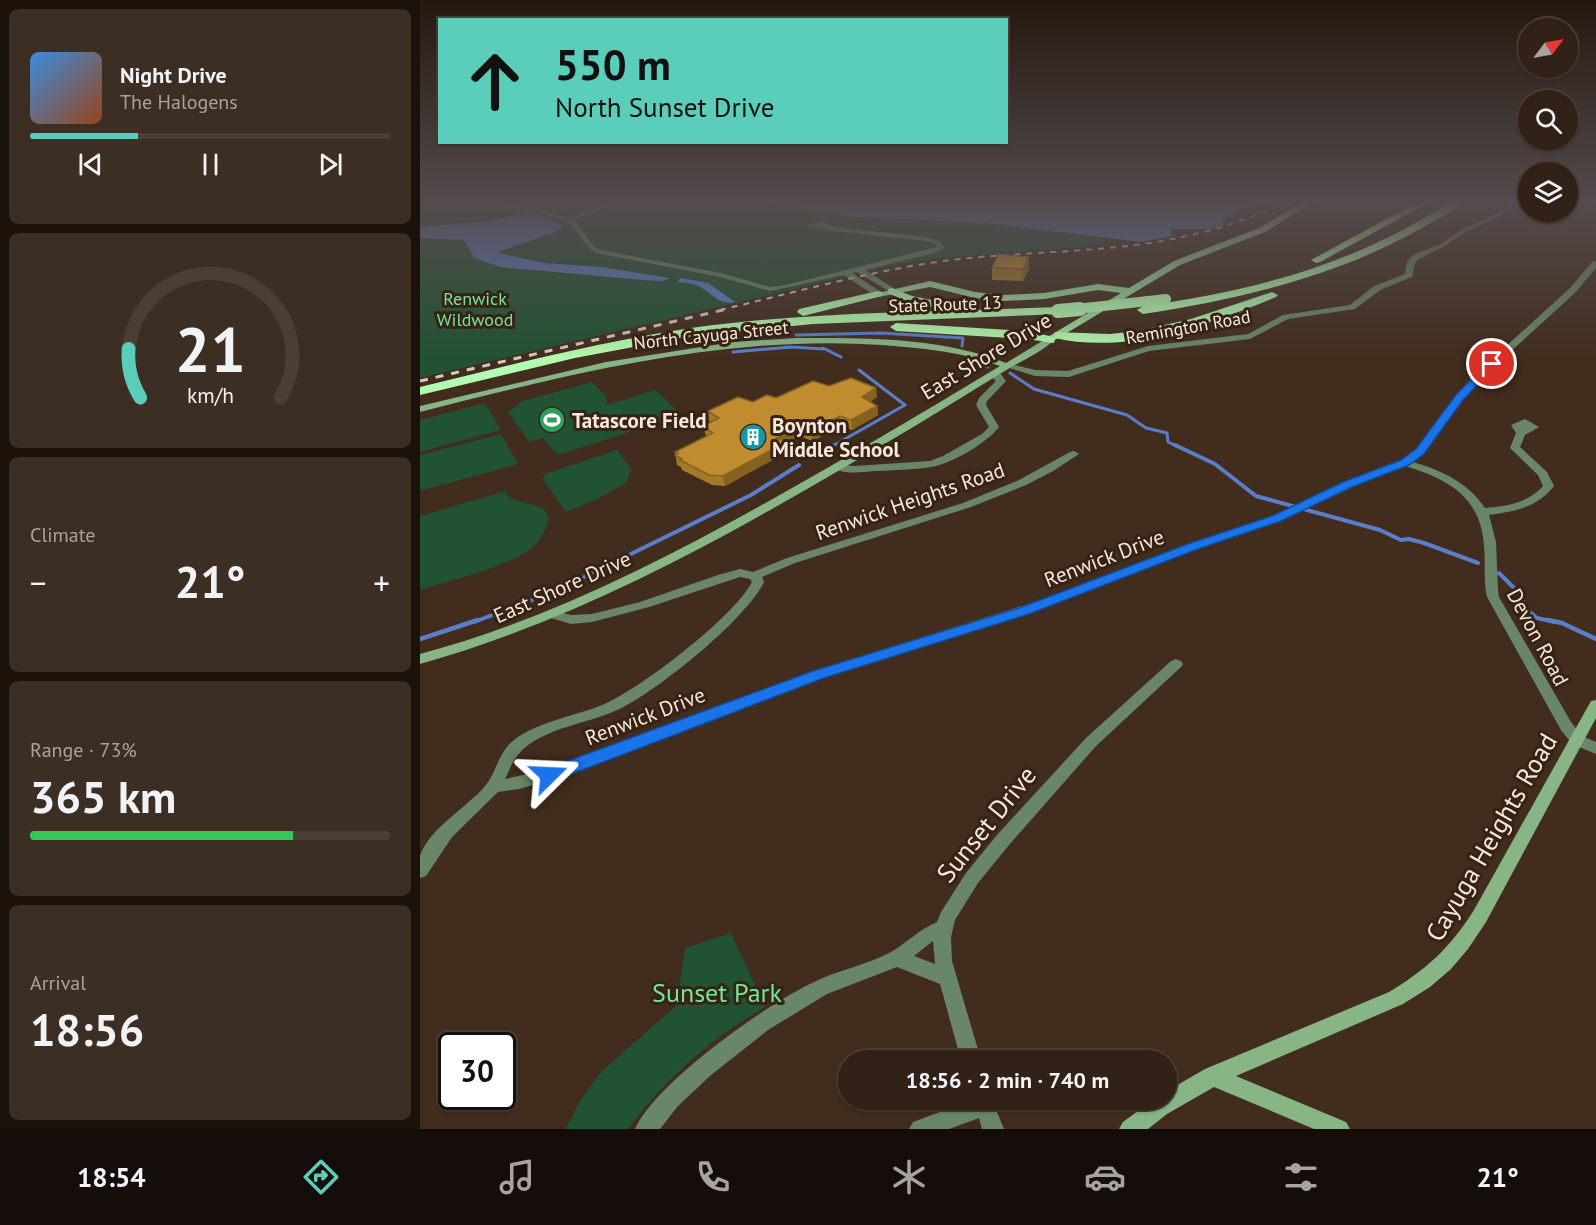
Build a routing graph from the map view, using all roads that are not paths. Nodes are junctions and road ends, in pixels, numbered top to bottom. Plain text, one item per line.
1 (612, 255) edge
2 (921, 255) edge
3 (1198, 255) edge
4 (1325, 255) edge
5 (1361, 255) edge
6 (1421, 255) edge
7 (1358, 256) junction
8 (1596, 262) edge
9 (859, 270) junction
10 (846, 273) junction
11 (892, 291) junction
12 (1129, 291) junction
13 (878, 294) junction
14 (1042, 315) junction
15 (849, 326) junction
16 (732, 327) junction
17 (1054, 338) junction
18 (1007, 366) junction
19 (993, 375) junction
20 (420, 391) edge
21 (420, 399) edge
22 (420, 409) edge
23 (1521, 433) dead end
24 (1074, 454) dead end
25 (1405, 463) junction
26 (839, 468) junction
27 (1483, 512) junction
28 (755, 576) junction
29 (556, 615) junction
30 (420, 659) edge
31 (1176, 664) dead end
32 (1596, 705) edge
33 (1577, 740) junction
34 (1596, 748) edge
35 (493, 787) junction
36 (420, 871) edge
37 (943, 928) junction
38 (897, 958) junction
39 (947, 978) junction
40 (968, 1050) edge
41 (1212, 1076) junction
42 (966, 1110) edge
43 (986, 1110) edge
44 (646, 1129) edge
45 (920, 1129) edge
46 (993, 1129) edge
47 (1130, 1129) edge
48 (1339, 1129) edge

1 - 10 street
2 - 9 street
3 - 12 main road, East Shore Drive
4 - 14 highway, State Route 13, bridge
5 - 7 highway, State Route 13
6 - 18 street, Remington Road
7 - 14 highway, State Route 13
7 - 17 highway
8 - 25 street
9 - 10 street
9 - 11 street
10 - 13 street
11 - 12 main road
11 - 13 main road
11 - 14 highway
12 - 17 main road, East Shore Drive
13 - 16 highway
14 - 15 highway, State Route 13
14 - 16 highway, State Route 13
15 - 17 highway
15 - 21 highway, State Route 13
16 - 20 highway, State Route 13
17 - 18 street, East Shore Drive
18 - 19 street, East Shore Drive
18 - 22 street, North Cayuga Street
19 - 26 street, East Shore Drive
19 - 26 street
23 - 27 street
24 - 28 street, Renwick Heights Road
25 - 27 street, Devon Road
25 - 35 street, Renwick Drive
26 - 29 street, East Shore Drive
27 - 33 street, Devon Road
28 - 29 street
28 - 35 street, Renwick Drive
29 - 30 street, East Shore Drive
31 - 37 street, Sunset Drive
32 - 33 street, Cayuga Heights Road
33 - 34 street
33 - 41 street, Cayuga Heights Road
35 - 36 street
37 - 38 street
37 - 39 street, Sunset Drive
38 - 39 street
38 - 44 street
39 - 40 street, Sunset Drive
41 - 47 street, Cayuga Heights Road
41 - 48 street
42 - 45 street
43 - 46 street

